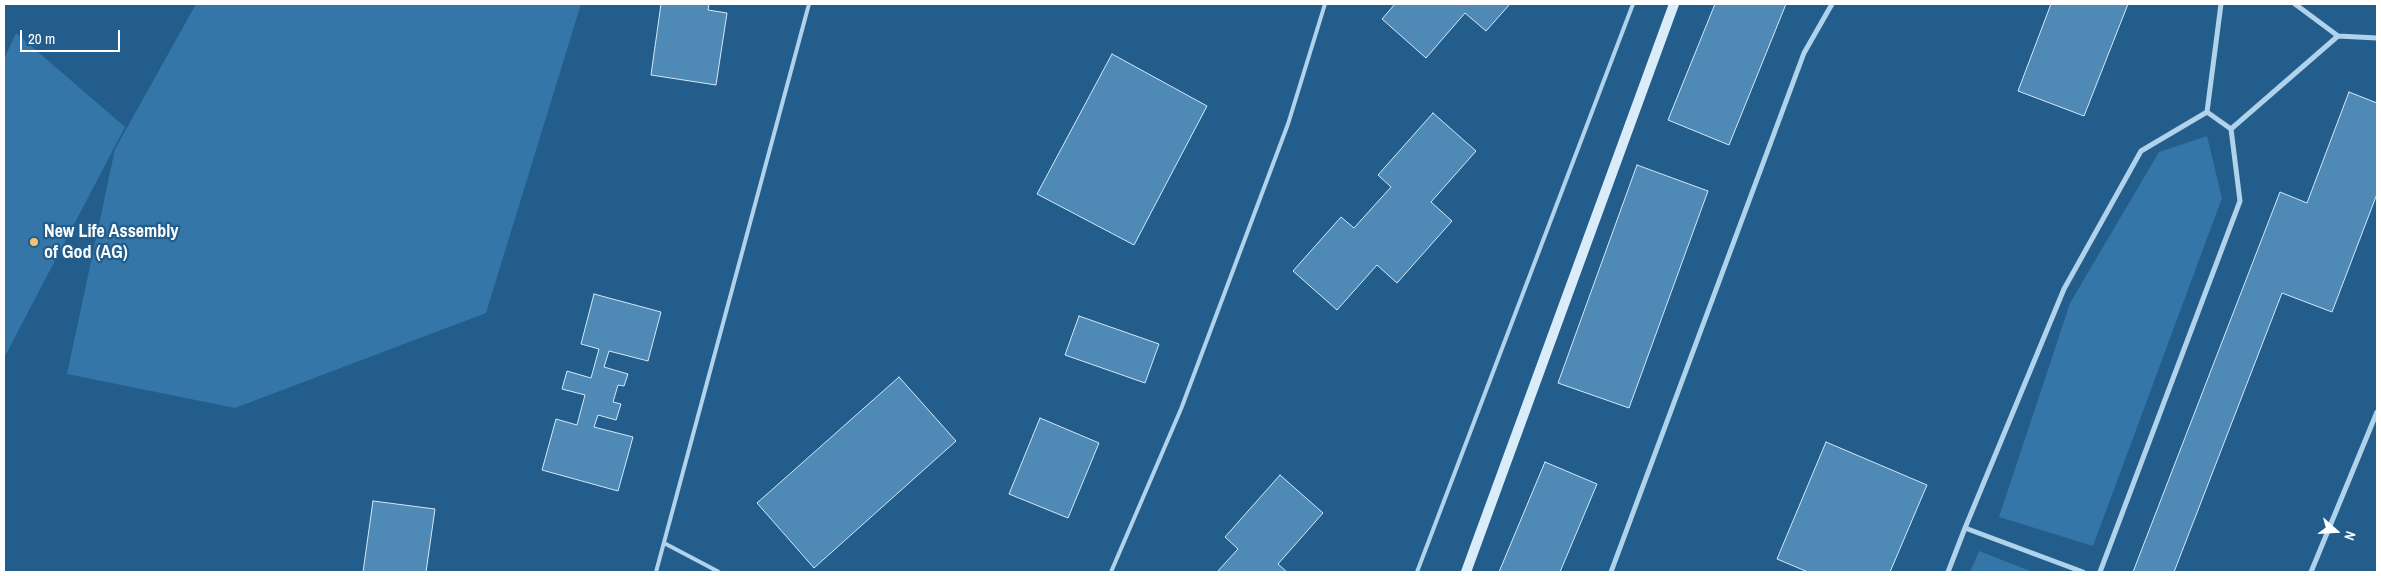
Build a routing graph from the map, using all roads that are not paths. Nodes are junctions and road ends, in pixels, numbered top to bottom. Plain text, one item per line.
1 (809, 4) edge
2 (1325, 4) edge
3 (1633, 4) edge
4 (1674, 4) edge
5 (1832, 4) edge
6 (2222, 4) edge
7 (2295, 4) edge
8 (2338, 36) junction
9 (2377, 38) edge
10 (2207, 112) junction
11 (2232, 130) junction
12 (2377, 412) edge
13 (1966, 528) junction
14 (664, 543) junction
15 (656, 572) edge
16 (718, 572) edge
17 (1111, 572) edge
18 (1417, 572) edge
19 (1466, 572) edge
20 (1611, 572) edge
21 (1948, 572) edge
22 (2083, 572) edge
23 (2100, 572) edge
24 (2311, 572) edge

1 - 14 lane
2 - 17 lane
3 - 18 lane
4 - 19 street
5 - 20 street
6 - 10 street
7 - 8 street
8 - 9 street
8 - 11 street
10 - 11 street
10 - 13 street
11 - 23 street
12 - 24 street
13 - 21 street
13 - 22 street
14 - 15 lane
14 - 16 lane

